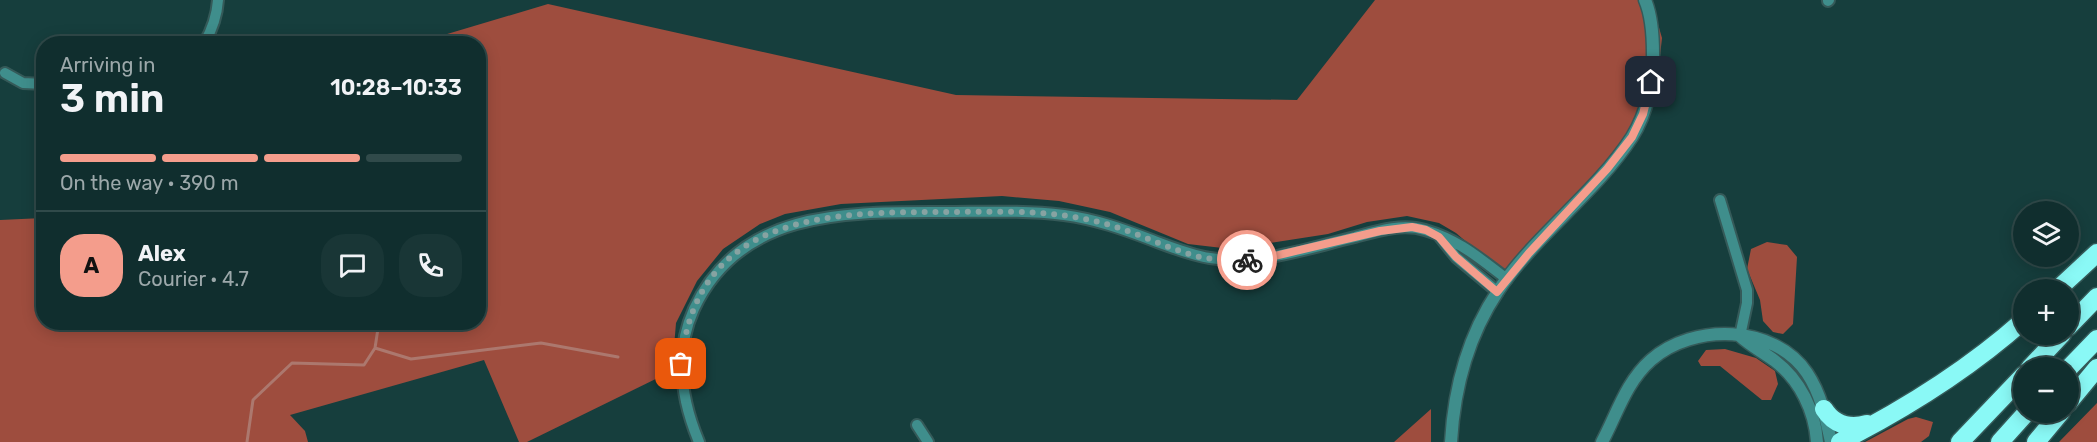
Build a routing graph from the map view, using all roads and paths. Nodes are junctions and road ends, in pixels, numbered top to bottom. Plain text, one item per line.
1 (218, 0) edge
2 (1645, 0) edge
3 (209, 36) edge
4 (4, 73) dead end
5 (36, 84) edge
6 (1720, 200) dead end
7 (1439, 237) junction
8 (2097, 253) edge
9 (1507, 279) junction
10 (2069, 279) edge
11 (1497, 292) junction
12 (2097, 297) edge
13 (2079, 316) edge
14 (2013, 329) edge
15 (1740, 336) junction
16 (2097, 339) edge
17 (2052, 345) edge
18 (2040, 357) edge
19 (2079, 358) edge
20 (2097, 368) edge
21 (2013, 387) edge
22 (2079, 390) edge
23 (1824, 409) junction
24 (1883, 419) junction
25 (2017, 423) edge
26 (2052, 423) edge
27 (917, 425) dead end
28 (699, 442) edge
29 (928, 442) edge
30 (1452, 442) edge
31 (1602, 442) edge
32 (1816, 442) edge
33 (1831, 442) edge
34 (1840, 442) edge
35 (1960, 442) edge
36 (2000, 442) edge
37 (2037, 442) edge

1 - 3 street
2 - 9 street
4 - 5 street
6 - 15 street
7 - 9 street
7 - 11 street
7 - 28 street
8 - 10 highway
9 - 11 street
11 - 30 street
12 - 13 highway
14 - 24 highway
15 - 23 street
15 - 31 street
15 - 32 street
16 - 19 highway
17 - 18 highway
20 - 22 highway
21 - 35 highway
23 - 24 highway
23 - 33 street
24 - 34 highway
25 - 36 highway
26 - 37 highway
27 - 29 street

